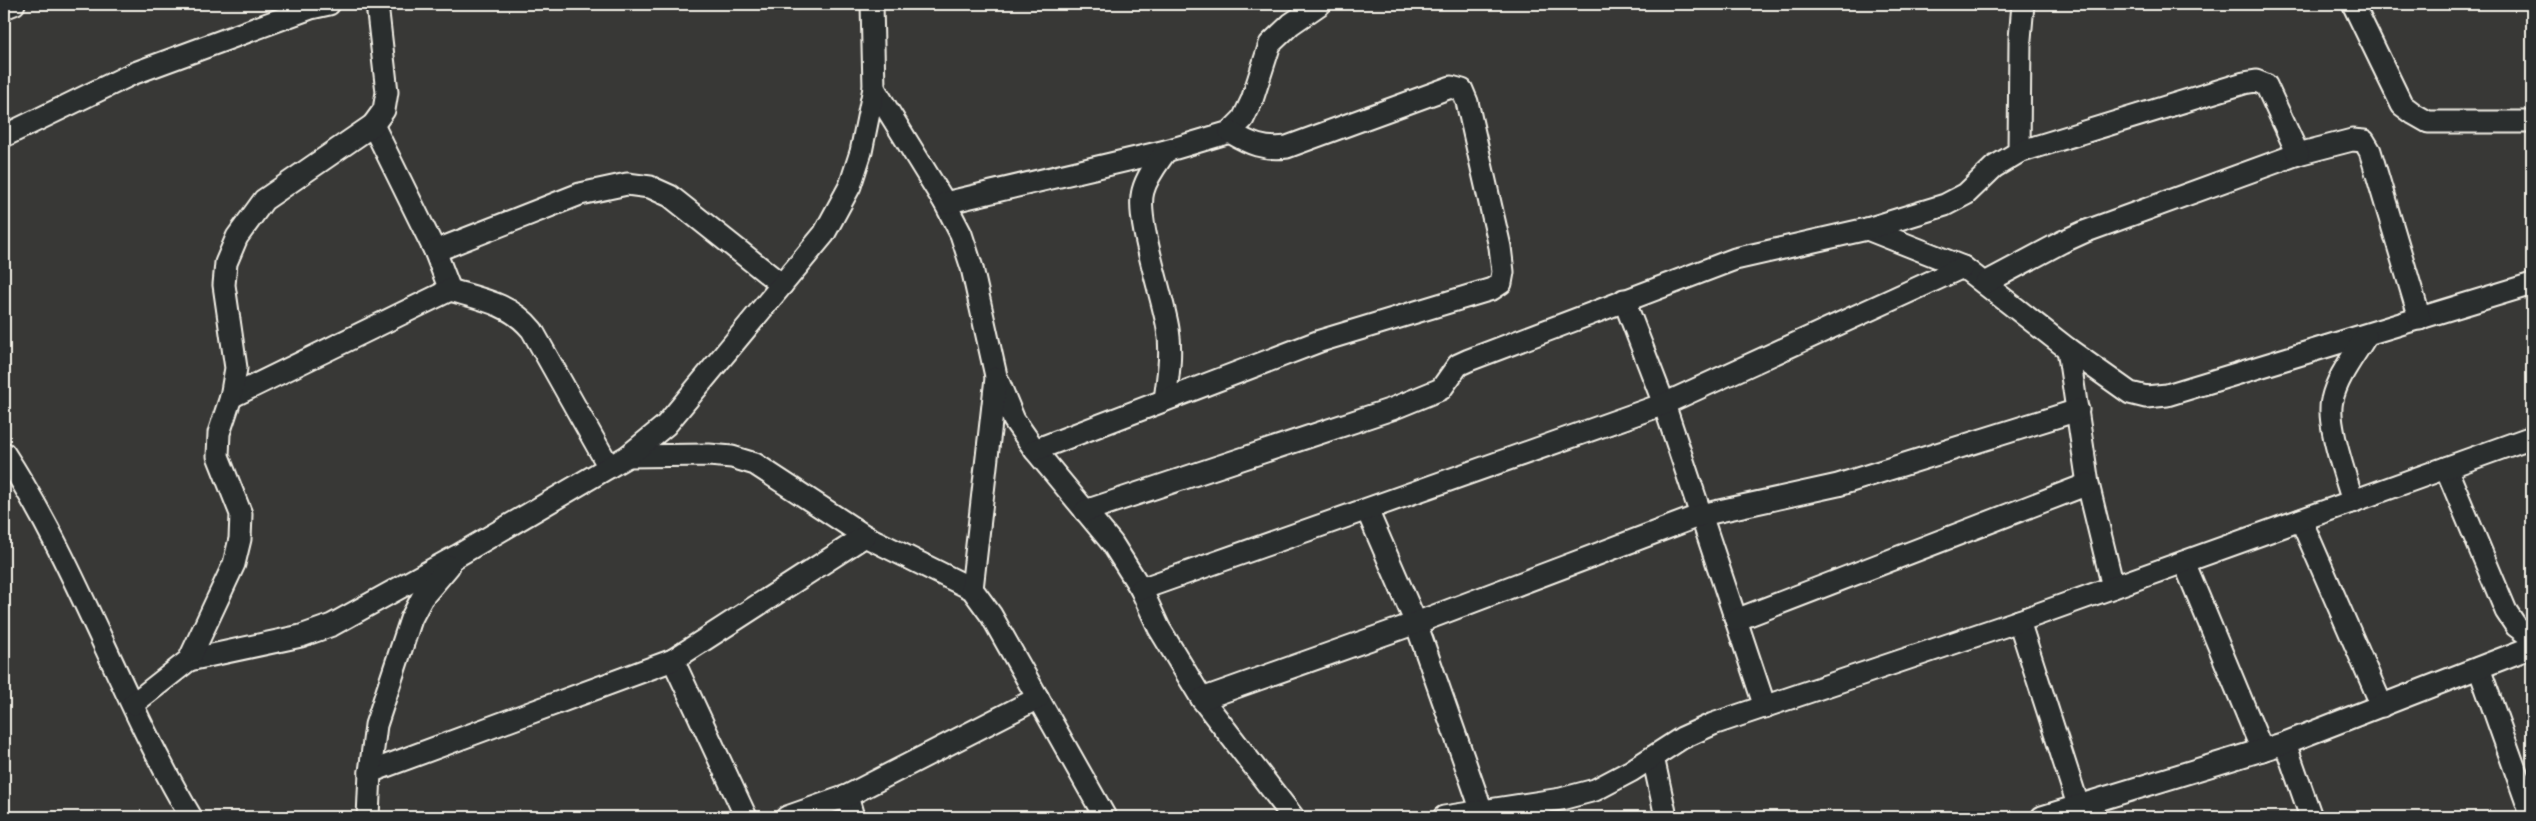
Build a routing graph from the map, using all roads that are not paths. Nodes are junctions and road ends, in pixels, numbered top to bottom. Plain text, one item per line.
1 (14, 4) edge
2 (378, 4) edge
3 (872, 4) edge
4 (1320, 4) edge
5 (2023, 4) edge
6 (2353, 4) edge
7 (316, 5) edge
8 (4, 8) edge
9 (874, 88) junction
10 (2532, 122) edge
11 (373, 125) junction
12 (1230, 132) junction
13 (4, 136) edge
14 (1166, 152) junction
15 (2019, 152) junction
16 (2298, 154) junction
17 (945, 203) junction
18 (1867, 229) junction
19 (435, 250) junction
20 (1963, 266) junction
21 (1984, 283) junction
22 (2532, 284) edge
23 (782, 285) junction
24 (450, 290) junction
25 (1624, 300) junction
26 (2420, 319) junction
27 (2366, 336) junction
28 (2068, 349) junction
29 (996, 376) junction
30 (231, 397) junction
31 (1165, 400) junction
32 (1664, 404) junction
33 (2078, 410) junction
34 (2532, 437) edge
35 (1035, 450) junction
36 (4, 453) edge
37 (628, 456) junction
38 (609, 467) junction
39 (2446, 468) junction
40 (2088, 484) junction
41 (2353, 502) junction
42 (1367, 510) junction
43 (1085, 511) junction
44 (1701, 515) junction
45 (2301, 520) junction
46 (865, 536) junction
47 (457, 556) junction
48 (2184, 562) junction
49 (2113, 587) junction
50 (972, 589) junction
51 (1141, 589) junction
52 (1736, 620) junction
53 (2019, 621) junction
54 (1416, 623) junction
55 (2532, 638) edge
56 (2532, 648) edge
57 (188, 660) junction
58 (673, 660) junction
59 (2479, 668) junction
60 (1038, 698) junction
61 (1202, 699) junction
62 (133, 704) junction
63 (2382, 706) junction
64 (1765, 707) junction
65 (2285, 743) junction
66 (2262, 750) junction
67 (1653, 757) junction
68 (370, 772) junction
69 (847, 796) junction
70 (2078, 805) junction
71 (1483, 814) edge
72 (2528, 816) edge
73 (191, 817) edge
74 (368, 817) edge
75 (746, 817) edge
76 (787, 817) edge
77 (854, 817) edge
78 (1106, 817) edge
79 (1293, 817) edge
80 (1444, 817) edge
81 (1666, 817) edge
82 (2042, 817) edge
83 (2311, 817) edge

1 - 8 street
2 - 11 street
3 - 9 street
4 - 12 street
5 - 15 street
6 - 10 street
7 - 13 street
9 - 17 street
9 - 23 street
11 - 19 street
11 - 30 street
12 - 14 street
12 - 31 street
14 - 17 street
14 - 31 street
15 - 16 street
15 - 18 street
16 - 21 street
16 - 26 street
17 - 29 street
18 - 20 street
18 - 25 street
19 - 23 street
19 - 24 street
20 - 21 street
20 - 32 street
21 - 28 street
22 - 26 street
23 - 37 street
24 - 30 street
24 - 38 street
25 - 32 street
25 - 43 street
26 - 27 street
27 - 28 street
27 - 41 street
28 - 33 street
29 - 35 street
29 - 50 street
30 - 57 street
31 - 35 street
32 - 42 street
32 - 44 street
33 - 40 street
33 - 44 street
34 - 39 street
35 - 43 street
36 - 62 street
37 - 38 street
37 - 46 street
38 - 47 street
39 - 41 street
39 - 55 street
40 - 49 street
40 - 52 street
41 - 45 street
42 - 51 street
42 - 54 street
43 - 51 street
44 - 52 street
44 - 54 street
45 - 48 street
45 - 63 street
46 - 50 street
46 - 58 street
47 - 57 street
47 - 68 street
48 - 49 street
48 - 66 street
49 - 53 street
50 - 60 street
51 - 61 street
52 - 64 street
53 - 64 street
53 - 70 street
54 - 61 street
54 - 71 street
56 - 59 street
57 - 62 street
58 - 68 street
58 - 75 street
59 - 63 street
59 - 72 street
60 - 69 street
60 - 78 street
61 - 79 street
62 - 73 street
63 - 65 street
64 - 67 street
65 - 66 street
65 - 83 street
66 - 70 street
67 - 71 street
67 - 81 street
68 - 74 street
69 - 76 street
69 - 77 street
70 - 82 street
71 - 80 street

